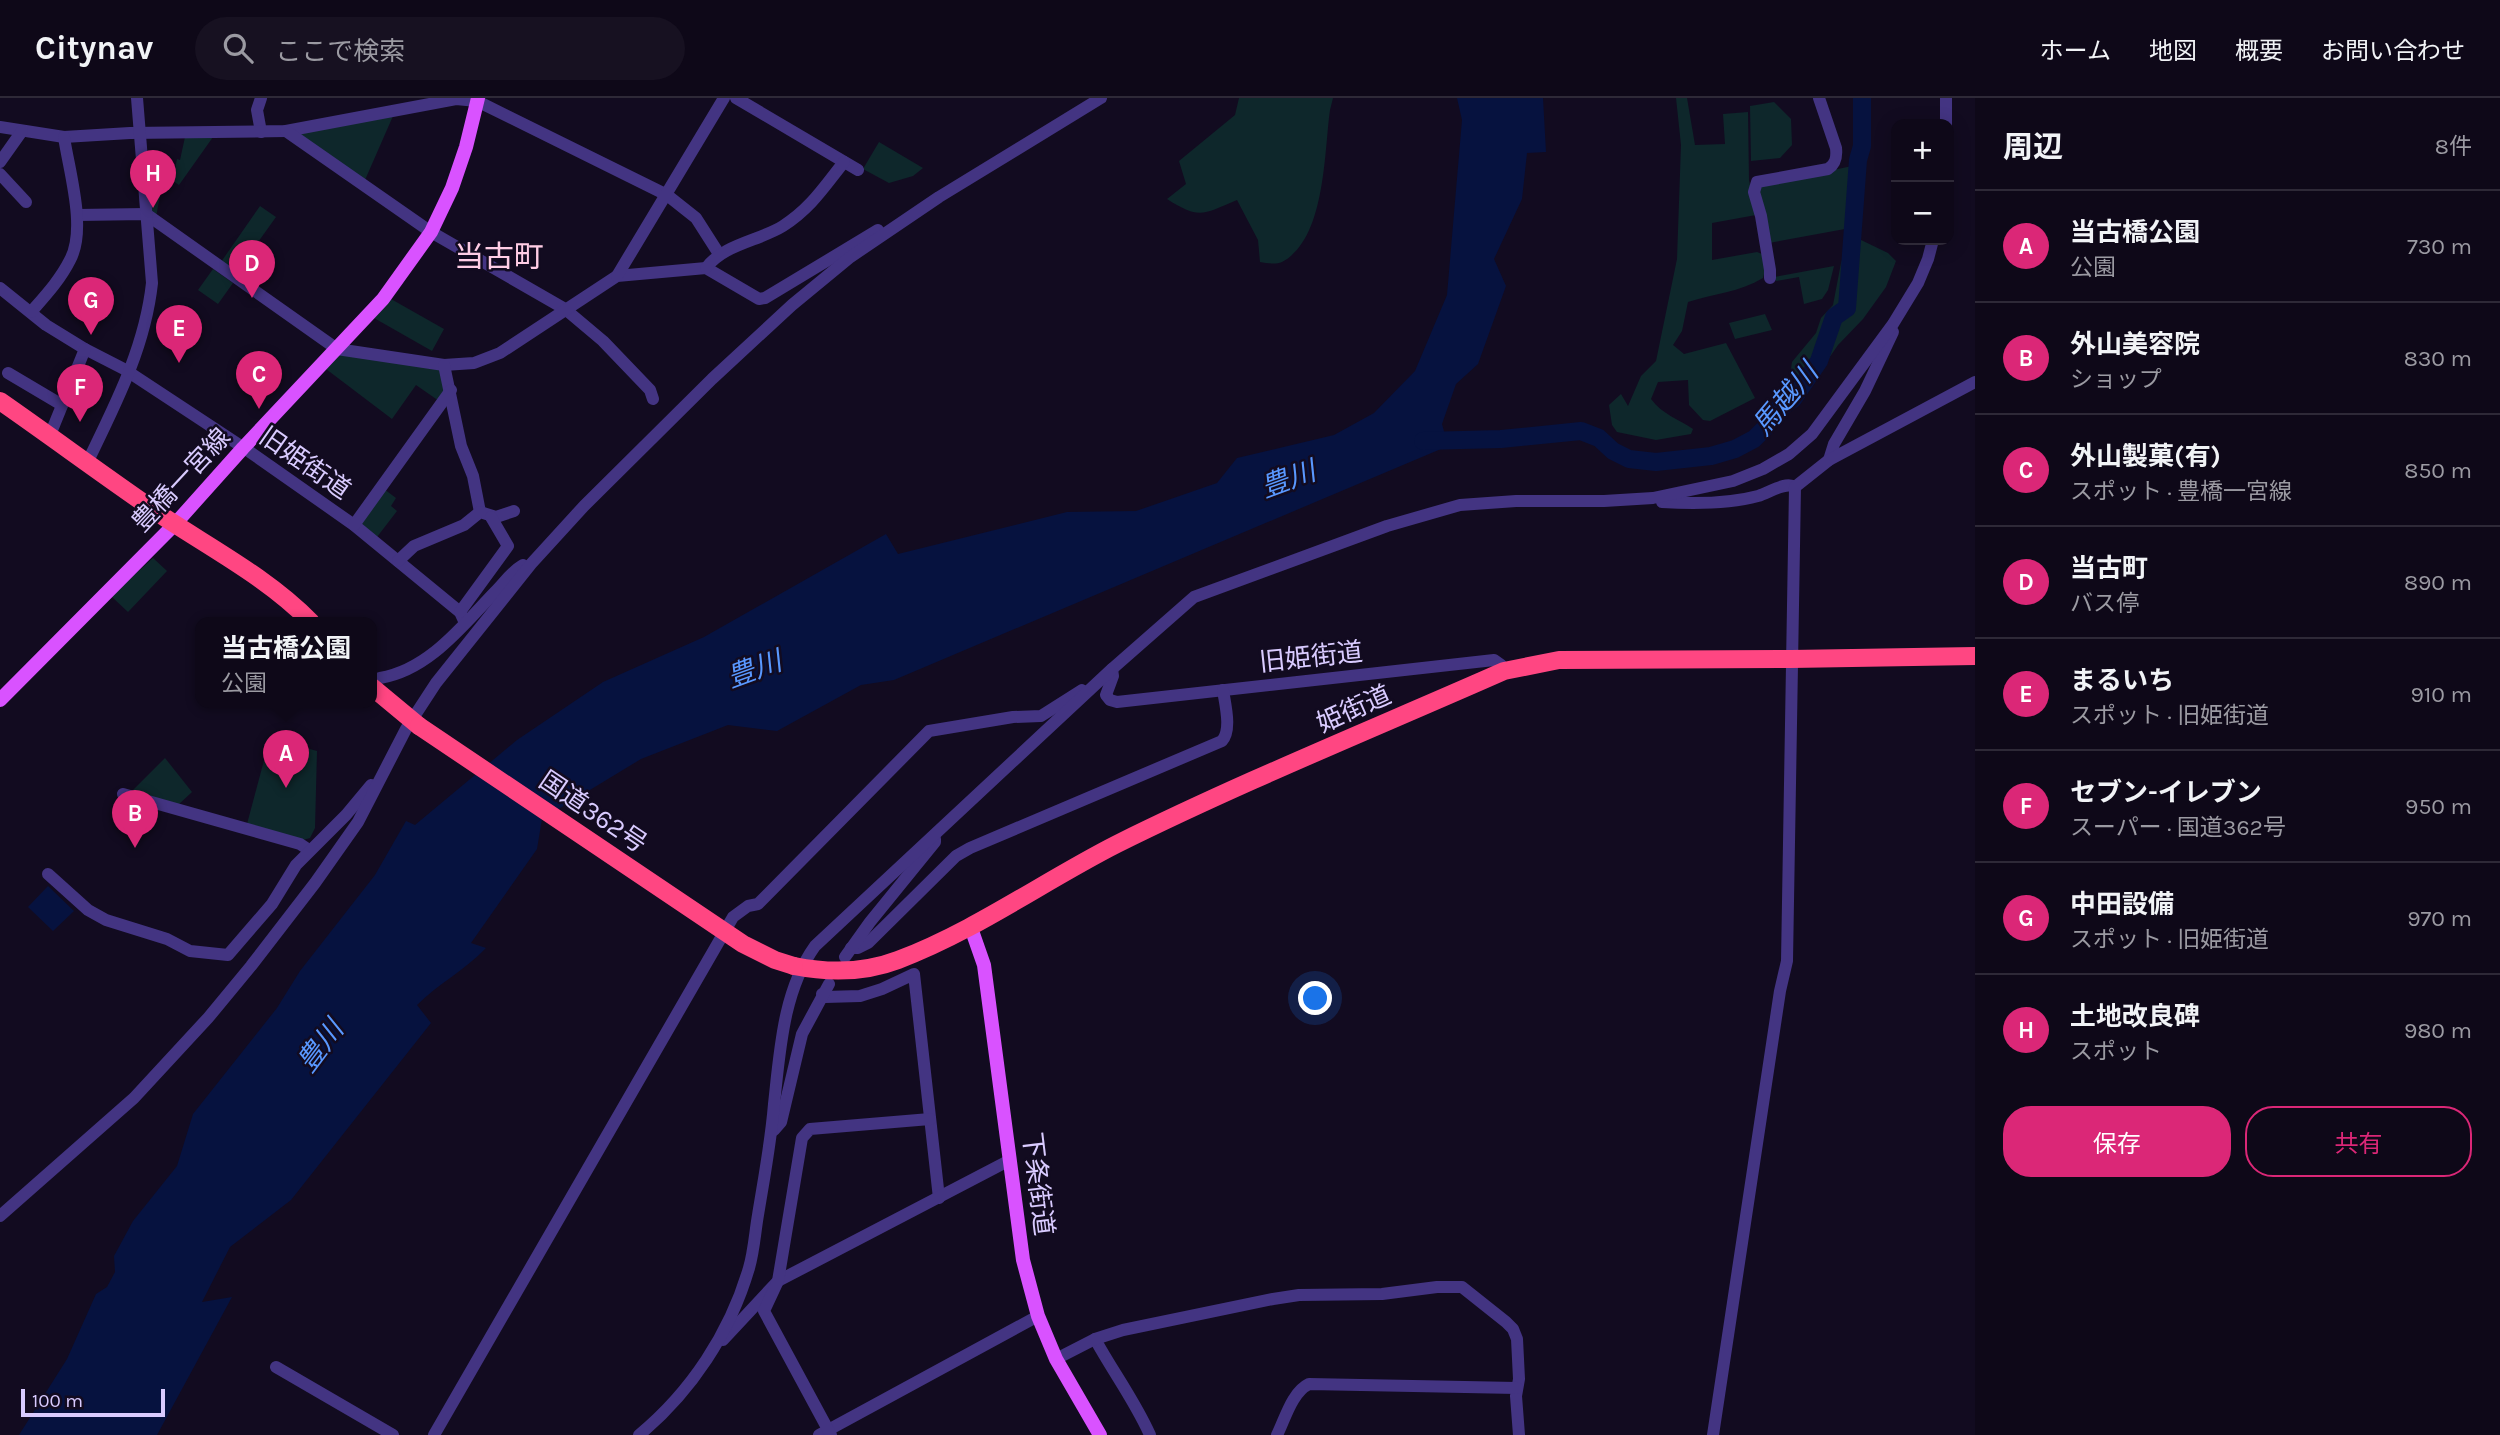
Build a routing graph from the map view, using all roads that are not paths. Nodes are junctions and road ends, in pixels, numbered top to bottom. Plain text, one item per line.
1 (137, 98) edge
2 (261, 98) edge
3 (724, 98) edge
4 (736, 98) edge
5 (1101, 98) edge
6 (1819, 98) edge
7 (1945, 98) edge
8 (477, 99) edge
9 (1946, 119) edge
10 (0, 127) edge
11 (22, 131) junction
12 (286, 131) junction
13 (261, 132) junction
14 (140, 133) junction
15 (64, 137) junction
16 (0, 162) edge
17 (844, 162) junction
18 (858, 170) dead end
19 (0, 174) edge
20 (667, 195) junction
21 (26, 202) dead end
22 (146, 214) junction
23 (77, 215) junction
24 (903, 222) junction
25 (430, 232) junction
26 (1932, 245) edge
27 (719, 254) junction
28 (706, 268) junction
29 (617, 276) junction
30 (1770, 278) dead end
31 (0, 288) edge
32 (565, 309) junction
33 (31, 312) junction
34 (1893, 324) junction
35 (85, 349) junction
36 (337, 349) junction
37 (444, 365) junction
38 (8, 373) dead end
39 (130, 373) junction
40 (1975, 382) edge
41 (451, 390) junction
42 (653, 399) dead end
43 (0, 401) edge
44 (62, 405) junction
45 (50, 435) junction
46 (243, 448) junction
47 (1829, 460) junction
48 (87, 463) junction
49 (1795, 488) junction
50 (1653, 498) junction
51 (514, 512) dead end
52 (485, 514) junction
53 (175, 524) junction
54 (354, 525) junction
55 (398, 561) junction
56 (531, 564) junction
57 (306, 617) edge
58 (463, 617) junction
59 (1975, 656) edge
60 (1791, 659) junction
61 (1112, 669) junction
62 (1504, 671) junction
63 (377, 683) edge
64 (377, 684) edge
65 (1096, 684) junction
66 (1223, 690) junction
67 (0, 700) edge
68 (415, 723) junction
69 (385, 769) junction
70 (123, 794) dead end
71 (935, 834) junction
72 (309, 850) junction
73 (48, 874) dead end
74 (970, 925) junction
75 (797, 967) junction
76 (930, 1119) junction
77 (772, 1133) junction
78 (1010, 1160) junction
79 (939, 1198) junction
80 (0, 1216) edge
81 (778, 1281) junction
82 (1038, 1316) junction
83 (1095, 1339) junction
84 (714, 1349) junction
85 (1056, 1359) junction
86 (276, 1367) dead end
87 (1517, 1388) junction
88 (826, 1433) edge
89 (393, 1435) edge
90 (434, 1435) edge
91 (639, 1435) edge
92 (1100, 1435) edge
93 (1150, 1435) edge
94 (1277, 1435) edge
95 (1519, 1435) edge
96 (1713, 1435) edge

1 - 14 street
2 - 13 street
3 - 20 street
4 - 17 street
5 - 24 street
6 - 30 street
7 - 9 street
8 - 12 street
8 - 20 street
8 - 25 main road, 豊橋一宮線
10 - 11 street
11 - 15 street
11 - 16 street
12 - 13 street
12 - 25 street
13 - 14 street
14 - 15 street
14 - 22 street
15 - 23 street
17 - 18 street
17 - 27 street
19 - 21 street
20 - 27 street
20 - 29 street
22 - 23 street
22 - 36 street
22 - 39 street
23 - 33 street
24 - 28 street
24 - 56 street
25 - 32 street
25 - 36 main road, 豊橋一宮線
26 - 34 street
27 - 28 street
28 - 29 street
29 - 32 street
31 - 33 street, 旧姫街道
32 - 37 street
32 - 42 street
33 - 35 street, 旧姫街道
34 - 47 street
34 - 50 street
35 - 39 street, 旧姫街道
35 - 44 street
36 - 37 street
36 - 46 main road, 豊橋一宮線
37 - 41 street
38 - 44 street
39 - 46 street, 旧姫街道
39 - 48 street
40 - 47 street
41 - 52 street
41 - 54 street
43 - 45 highway
44 - 45 street
45 - 48 highway
46 - 53 main road, 豊橋一宮線
46 - 54 street, 旧姫街道
47 - 49 street
48 - 53 highway
49 - 50 street
49 - 60 street
50 - 61 street
51 - 52 street
52 - 55 street
52 - 58 street
53 - 57 highway
53 - 67 main road, 豊橋一宮線
54 - 55 street, 旧姫街道
55 - 58 street, 旧姫街道
56 - 58 street
56 - 68 street
58 - 63 street
59 - 60 highway, 姫街道
60 - 62 highway, 姫街道
60 - 96 street
61 - 65 street
61 - 66 street, 旧姫街道
62 - 66 street, 旧姫街道
62 - 74 highway, 姫街道
64 - 68 highway, 国道362号
65 - 71 street
65 - 90 street
66 - 71 street
68 - 69 street
68 - 75 highway, 国道362号, bridge
69 - 72 street
69 - 80 street
70 - 72 street
71 - 75 street
72 - 73 street
74 - 75 highway, 姫街道
74 - 78 main road, 下条街道
75 - 77 street
76 - 77 street
76 - 79 street
76 - 81 street
77 - 84 street
78 - 79 street
78 - 82 main road, 下条街道
79 - 81 street
81 - 84 street
81 - 88 street
82 - 85 main road, 下条街道
82 - 88 street
83 - 85 street
83 - 87 street
83 - 93 street
84 - 91 street
85 - 92 main road, 下条街道
86 - 89 street
87 - 94 street
87 - 95 street

